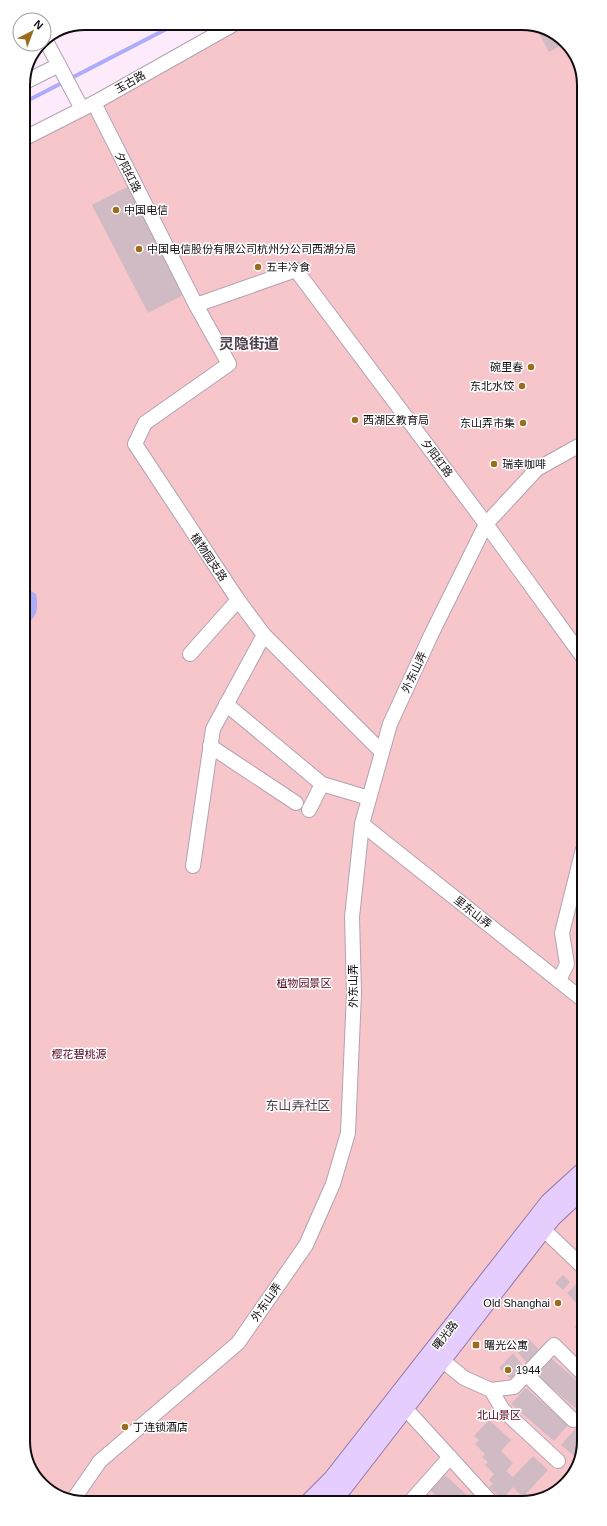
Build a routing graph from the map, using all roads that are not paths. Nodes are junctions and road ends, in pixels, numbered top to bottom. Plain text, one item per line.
1 (224, 30) edge
2 (52, 51) edge
3 (57, 60) junction
4 (31, 78) edge
5 (88, 106) junction
6 (30, 135) edge
7 (196, 305) junction
8 (230, 364) joint
9 (577, 447) edge
10 (486, 524) junction
11 (238, 600) junction
12 (264, 636) junction
13 (577, 649) edge
14 (190, 654) dead end
15 (226, 704) junction
16 (210, 746) junction
17 (382, 752) junction
18 (322, 784) junction
19 (369, 798) junction
20 (296, 803) dead end
21 (310, 810) dead end
22 (362, 824) junction
23 (193, 866) dead end
24 (577, 873) edge
25 (559, 980) junction
26 (577, 995) edge
27 (577, 1176) edge
28 (577, 1195) edge
29 (543, 1229) junction
30 (577, 1261) edge
31 (442, 1360) junction
32 (577, 1368) edge
33 (526, 1374) junction
34 (491, 1390) junction
35 (405, 1408) junction
36 (573, 1420) dead end
37 (450, 1457) junction
38 (558, 1461) dead end
39 (76, 1495) edge
40 (315, 1496) edge
41 (335, 1496) edge
42 (415, 1496) edge
43 (485, 1496) edge

1 - 5 street, 玉古路
2 - 3 street, 夕阳红路
3 - 4 street
3 - 5 street, 夕阳红路
5 - 6 street, 玉古路
5 - 7 street, 夕阳红路
7 - 8 street, 夕阳红路
7 - 10 street, 夕阳红路
8 - 11 street, 植物园支路
9 - 10 street, 外东山弄
10 - 13 street, 夕阳红路
10 - 17 street, 外东山弄
11 - 12 street, 植物园支路
11 - 14 street
12 - 15 street
12 - 17 street, 植物园支路
15 - 16 street
15 - 18 street
16 - 20 street
16 - 23 street
17 - 19 street, 外东山弄
18 - 19 street
18 - 21 street
19 - 22 street, 外东山弄
22 - 25 street, 里东山弄
22 - 39 street, 外东山弄
24 - 25 street
25 - 26 street, 里东山弄
27 - 40 main road, 曙光路
28 - 29 main road, 曙光路
29 - 30 street
29 - 31 main road, 曙光路
31 - 34 street
31 - 35 main road, 曙光路
32 - 33 street
33 - 34 street
33 - 36 street
34 - 38 street
35 - 37 street
35 - 41 main road, 曙光路
37 - 42 street
37 - 43 street

